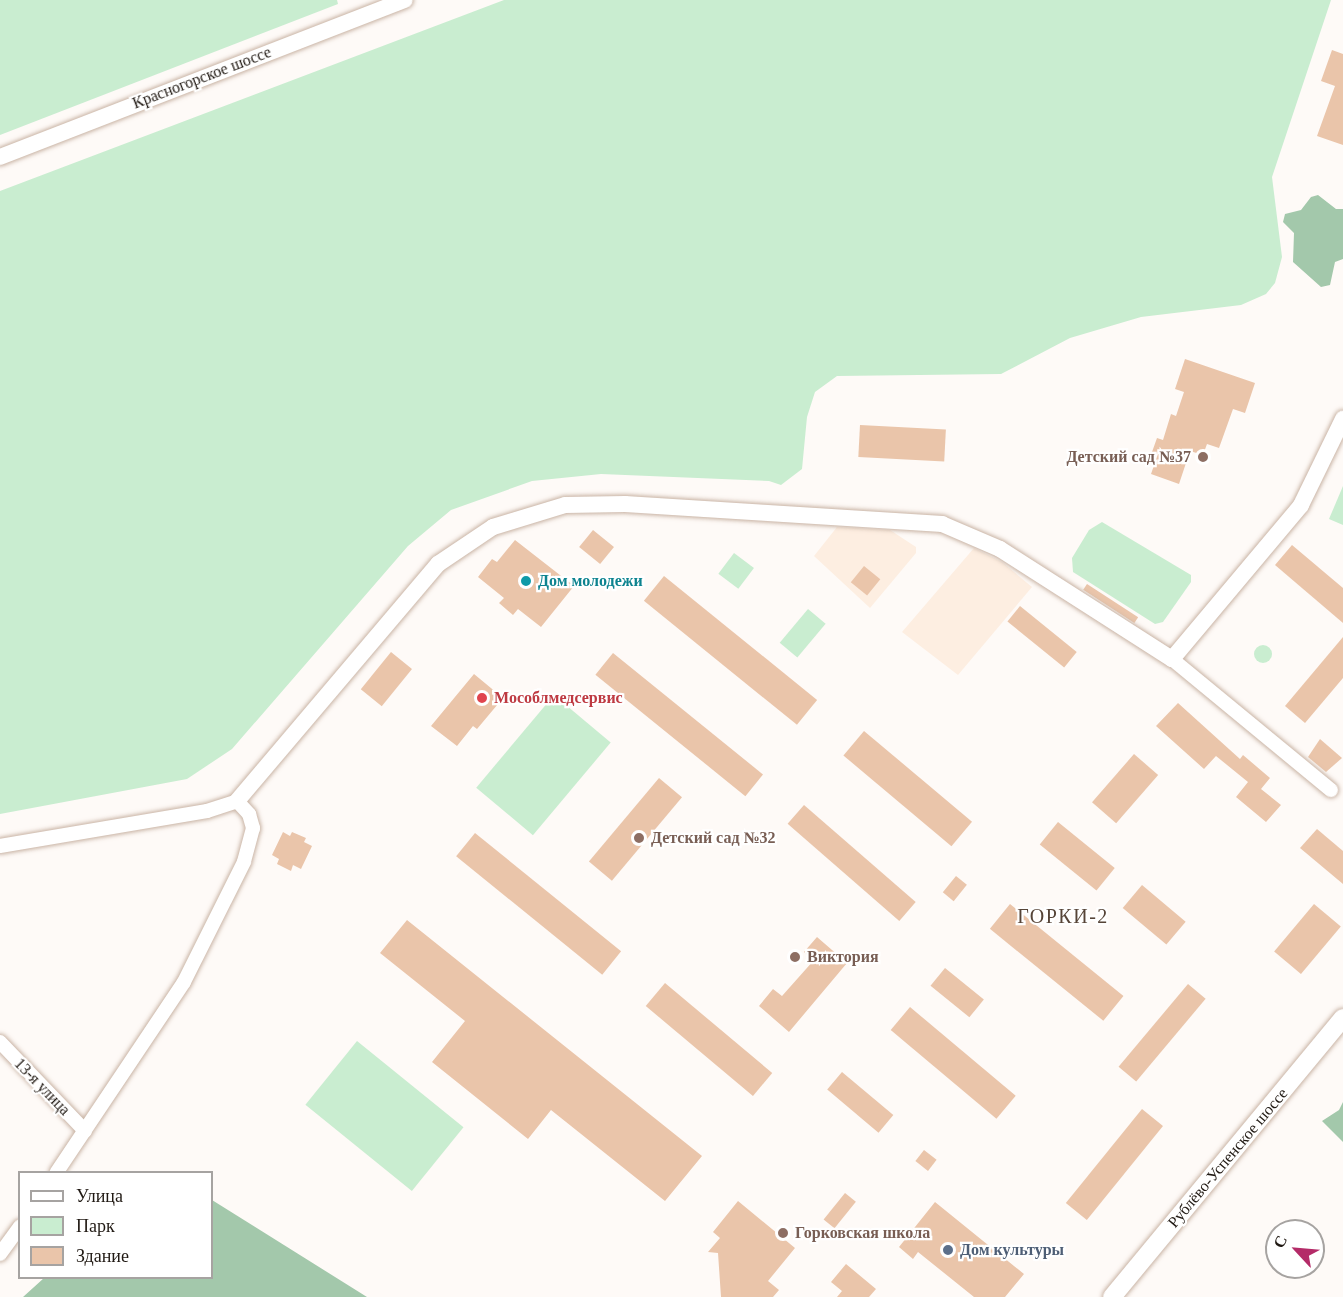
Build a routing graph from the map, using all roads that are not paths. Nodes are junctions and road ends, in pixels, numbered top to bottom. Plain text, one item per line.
1 (405, 0) edge
2 (368, 6) edge
3 (0, 157) edge
4 (1343, 419) edge
5 (1172, 659) junction
6 (1331, 790) dead end
7 (237, 801) junction
8 (0, 846) edge
9 (1343, 1018) edge
10 (0, 1042) edge
11 (85, 1131) junction
12 (58, 1171) edge
13 (18, 1229) edge
14 (0, 1254) edge
15 (1112, 1297) edge

1 - 2 street, Красногорское шоссе
2 - 3 street, Красногорское шоссе
4 - 5 street
5 - 6 street
5 - 7 street
7 - 8 street
7 - 11 street
9 - 15 main road, Рублёво-Успенское шоссе
10 - 11 street, 13-я улица
11 - 12 street
13 - 14 street

